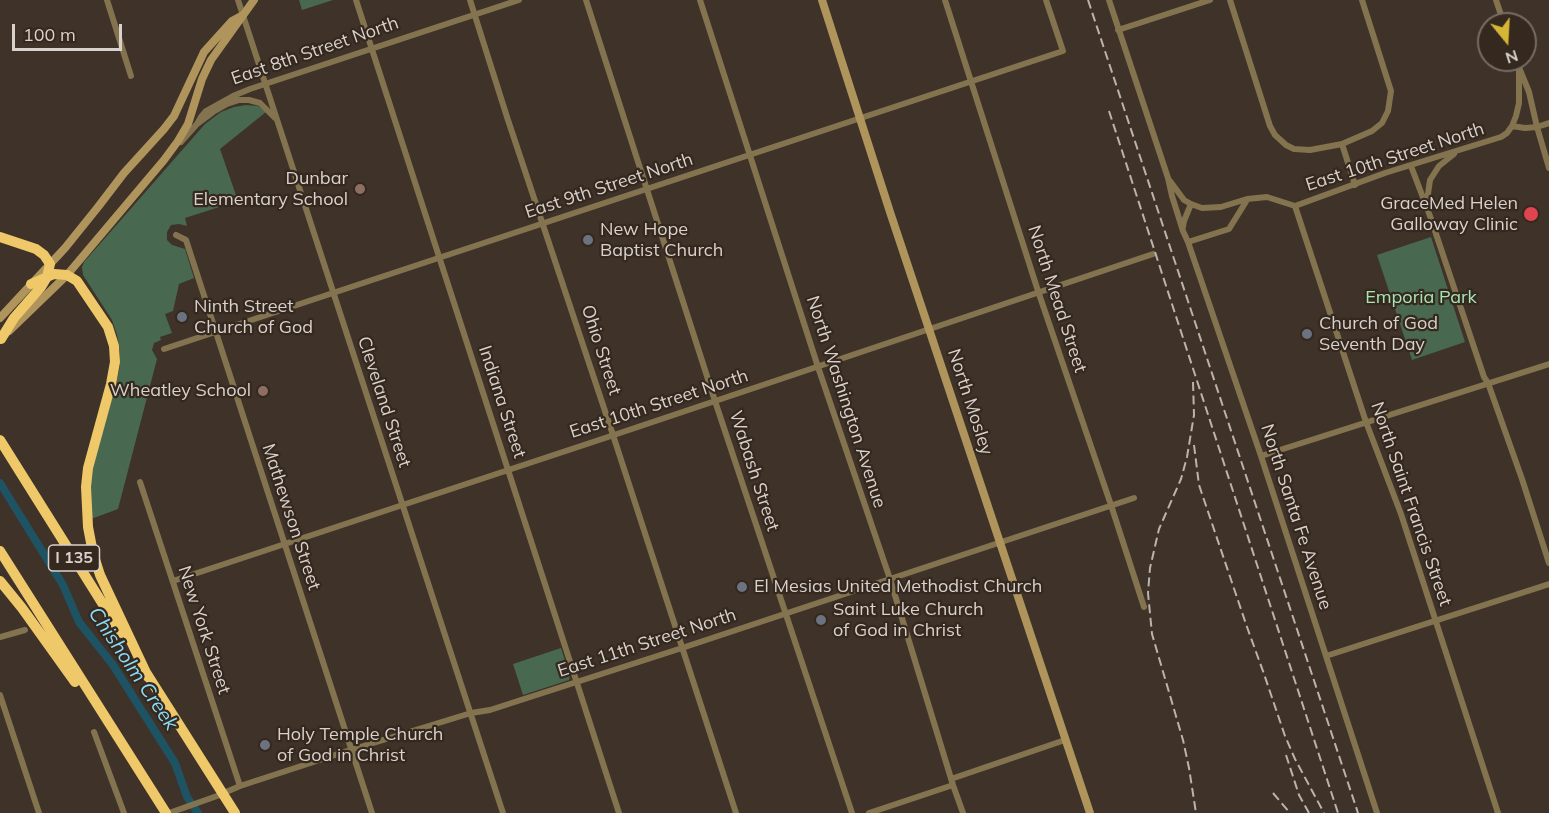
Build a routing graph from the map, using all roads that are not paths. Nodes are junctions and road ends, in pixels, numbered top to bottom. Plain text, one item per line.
1 (107, 0) edge
2 (238, 0) edge
3 (254, 0) edge
4 (356, 0) edge
5 (470, 0) edge
6 (519, 0) edge
7 (585, 0) edge
8 (700, 0) edge
9 (822, 0) edge
10 (945, 0) edge
11 (1046, 0) edge
12 (1109, 0) edge
13 (1210, 0) edge
14 (1230, 0) edge
15 (1362, 0) edge
16 (243, 15) junction
17 (475, 15) junction
18 (1118, 30) junction
19 (372, 48) junction
20 (1519, 72) edge
21 (1522, 72) edge
22 (131, 76) dead end
23 (971, 82) junction
24 (266, 84) junction
25 (277, 120) junction
26 (860, 120) junction
27 (1549, 123) edge
28 (197, 124) junction
29 (1512, 126) junction
30 (1536, 127) junction
31 (1342, 144) junction
32 (1458, 151) junction
33 (750, 156) junction
34 (164, 160) junction
35 (1410, 166) junction
36 (1549, 168) edge
37 (1168, 178) junction
38 (1355, 185) junction
39 (648, 189) junction
40 (1247, 199) junction
41 (1191, 204) junction
42 (1296, 206) junction
43 (1430, 216) junction
44 (543, 224) junction
45 (1183, 231) junction
46 (176, 236) dead end
47 (0, 237) edge
48 (1188, 243) junction
49 (1153, 254) dead end
50 (440, 258) junction
51 (50, 264) junction
52 (67, 275) junction
53 (47, 277) junction
54 (31, 284) junction
55 (1038, 291) junction
56 (333, 294) junction
57 (0, 318) edge
58 (928, 329) junction
59 (215, 333) junction
60 (0, 339) edge
61 (164, 349) dead end
62 (1549, 364) edge
63 (818, 367) junction
64 (1488, 383) junction
65 (716, 401) junction
66 (1366, 422) junction
67 (613, 435) junction
68 (0, 440) edge
69 (1261, 456) junction
70 (508, 470) junction
71 (140, 482) dead end
72 (1134, 498) dead end
73 (1111, 505) junction
74 (402, 506) junction
75 (999, 542) junction
76 (284, 545) junction
77 (0, 551) edge
78 (1549, 563) edge
79 (890, 579) junction
80 (0, 581) edge
81 (173, 581) junction
82 (1549, 584) edge
83 (1144, 607) dead end
84 (786, 613) junction
85 (1435, 621) junction
86 (25, 630) dead end
87 (0, 638) edge
88 (682, 648) junction
89 (1326, 656) junction
90 (148, 676) junction
91 (577, 682) junction
92 (0, 695) edge
93 (471, 713) junction
94 (111, 729) junction
95 (94, 732) dead end
96 (1065, 740) junction
97 (351, 750) junction
98 (952, 782) junction
99 (240, 786) junction
100 (39, 813) edge
101 (124, 813) edge
102 (167, 813) edge
103 (235, 813) edge
104 (372, 813) edge
105 (503, 813) edge
106 (619, 813) edge
107 (736, 813) edge
108 (852, 813) edge
109 (869, 813) edge
110 (963, 813) edge
111 (1090, 813) edge
112 (1377, 813) edge
113 (1498, 813) edge

1 - 22 street
2 - 16 street, Cleveland Street
3 - 16 street
4 - 19 street, Indiana Street
5 - 17 street, Ohio Street
6 - 17 street, East 8th Street North
7 - 39 street, Wabash Street
8 - 33 street, North Washington Avenue
9 - 26 street, North Mosley
10 - 23 street, North Mead Street
11 - 23 street, East 9th Street North
12 - 18 street, North Santa Fe Avenue
13 - 18 street
14 - 31 street
15 - 31 street
16 - 24 street, Cleveland Street
16 - 34 street
16 - 51 street
17 - 19 street, East 8th Street North
17 - 44 street, Ohio Street
18 - 37 street, North Santa Fe Avenue
19 - 24 street, East 8th Street North
19 - 50 street, Indiana Street
20 - 29 street
21 - 30 street
23 - 26 street, East 9th Street North
23 - 55 street, North Mead Street
24 - 25 street, Cleveland Street
24 - 28 street, East 8th Street North
25 - 28 street, East 8th Street North
25 - 56 street, Cleveland Street
26 - 33 street, East 9th Street North
26 - 58 street, North Mosley
27 - 30 street
28 - 34 street, East 8th Street North
29 - 30 street
29 - 32 street, East 10th Street North
30 - 36 street
31 - 38 street
32 - 35 street, East 10th Street North
32 - 43 street
33 - 39 street, East 9th Street North
33 - 63 street, North Washington Avenue
34 - 52 street, East 8th Street North
35 - 38 street, East 10th Street North
35 - 43 street
37 - 41 street
37 - 45 street, North Santa Fe Avenue
38 - 42 street, East 10th Street North
39 - 44 street, East 9th Street North
39 - 65 street, Wabash Street
40 - 41 street, East 10th Street North
40 - 42 street, East 10th Street North
40 - 48 street
41 - 45 street
42 - 66 street, North Saint Francis Street
43 - 64 street
44 - 50 street, East 9th Street North
44 - 67 street, Ohio Street
45 - 48 street, North Santa Fe Avenue
46 - 59 street, Mathewson Street
47 - 51 highway
48 - 69 street, North Santa Fe Avenue
49 - 55 street, East 10th Street North
50 - 56 street, East 9th Street North
50 - 70 street, Indiana Street
51 - 53 highway
51 - 54 street
52 - 53 highway
52 - 60 street, East 8th Street North
52 - 90 highway
53 - 54 highway
53 - 60 highway
54 - 57 street
55 - 58 street, East 10th Street North
55 - 73 street, North Mead Street
56 - 59 street, East 9th Street North
56 - 74 street, Cleveland Street
58 - 63 street, East 10th Street North
58 - 75 street, North Mosley
59 - 61 street, East 9th Street North
59 - 76 street, Mathewson Street
62 - 64 street
63 - 65 street, East 10th Street North
63 - 79 street, North Washington Avenue
64 - 66 street
64 - 78 street
65 - 67 street, East 10th Street North
65 - 84 street, Wabash Street
66 - 69 street
66 - 85 street, North Saint Francis Street
67 - 70 street, East 10th Street North
67 - 88 street, Ohio Street
68 - 90 highway, I 135
69 - 89 street, North Santa Fe Avenue
70 - 74 street, East 10th Street North
70 - 91 street, Indiana Street
71 - 81 street, New York Street
72 - 73 street, East 11th Street North
73 - 75 street, East 11th Street North
73 - 83 street, North Mead Street
74 - 76 street, East 10th Street North
74 - 93 street, Cleveland Street
75 - 79 street, East 11th Street North
75 - 96 street, North Mosley
76 - 81 street, East 10th Street North
76 - 97 street, Mathewson Street
77 - 94 highway
79 - 84 street, East 11th Street North
79 - 98 street, North Washington Avenue
80 - 94 highway
81 - 99 street, New York Street
82 - 85 street
84 - 88 street, East 11th Street North
84 - 108 street, Wabash Street
85 - 89 street
85 - 113 street, North Saint Francis Street
86 - 87 street
88 - 91 street, East 11th Street North
88 - 107 street, Ohio Street
89 - 112 street, North Santa Fe Avenue
90 - 103 highway, I 135
91 - 93 street, East 11th Street North
91 - 106 street, Indiana Street
92 - 100 street
93 - 97 street, East 11th Street North
93 - 105 street, Cleveland Street
94 - 102 highway
95 - 101 street
96 - 98 street
96 - 111 street, North Mosley
97 - 99 street, East 11th Street North
97 - 104 street, Mathewson Street
98 - 109 street
98 - 110 street, North Washington Avenue
99 - 102 street, East 11th Street North

